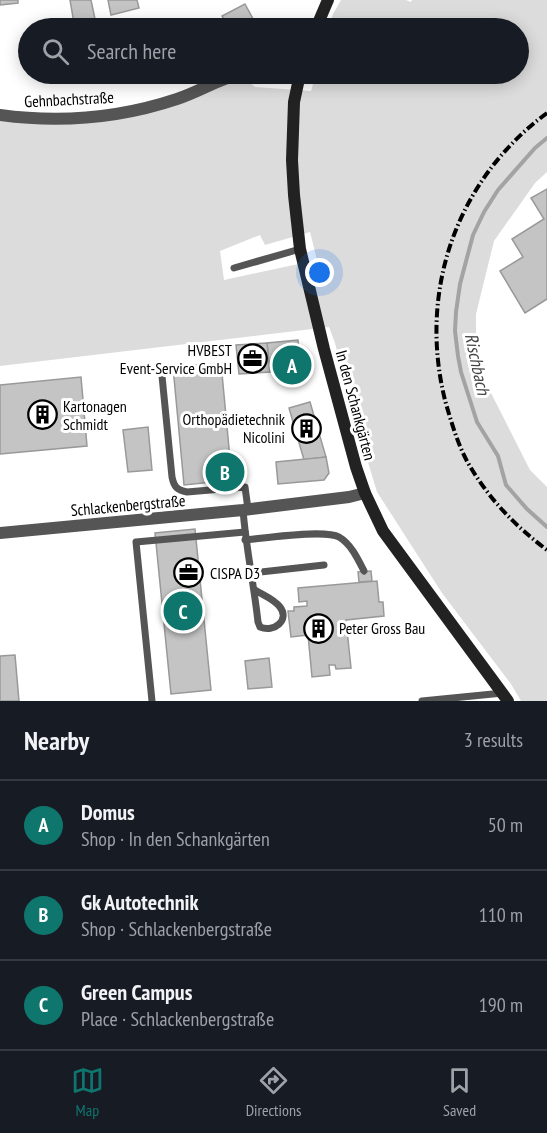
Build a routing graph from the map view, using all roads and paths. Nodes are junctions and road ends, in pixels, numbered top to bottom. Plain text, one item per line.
1 (328, 0) edge
2 (320, 18) edge
3 (210, 84) edge
4 (296, 84) edge
5 (0, 115) edge
6 (300, 249) junction
7 (234, 268) dead end
8 (161, 366) dead end
9 (365, 493) junction
10 (245, 510) junction
11 (0, 533) edge
12 (245, 536) junction
13 (324, 566) dead end
14 (363, 571) dead end
15 (251, 573) junction
16 (255, 590) junction
17 (505, 697) edge
18 (459, 699) edge
19 (152, 701) edge
20 (422, 701) edge

1 - 2 street
3 - 5 street, Gehnbachstraße
4 - 6 street, In den Schankgärten
6 - 7 lane
6 - 9 street, In den Schankgärten
8 - 10 lane
9 - 10 street, Schlackenbergstraße
9 - 17 street, In den Schankgärten
10 - 11 street, Schlackenbergstraße
10 - 12 lane
12 - 14 lane
12 - 15 lane
12 - 19 lane
13 - 15 lane
15 - 16 lane
16 - 16 lane
17 - 18 lane
18 - 20 lane

